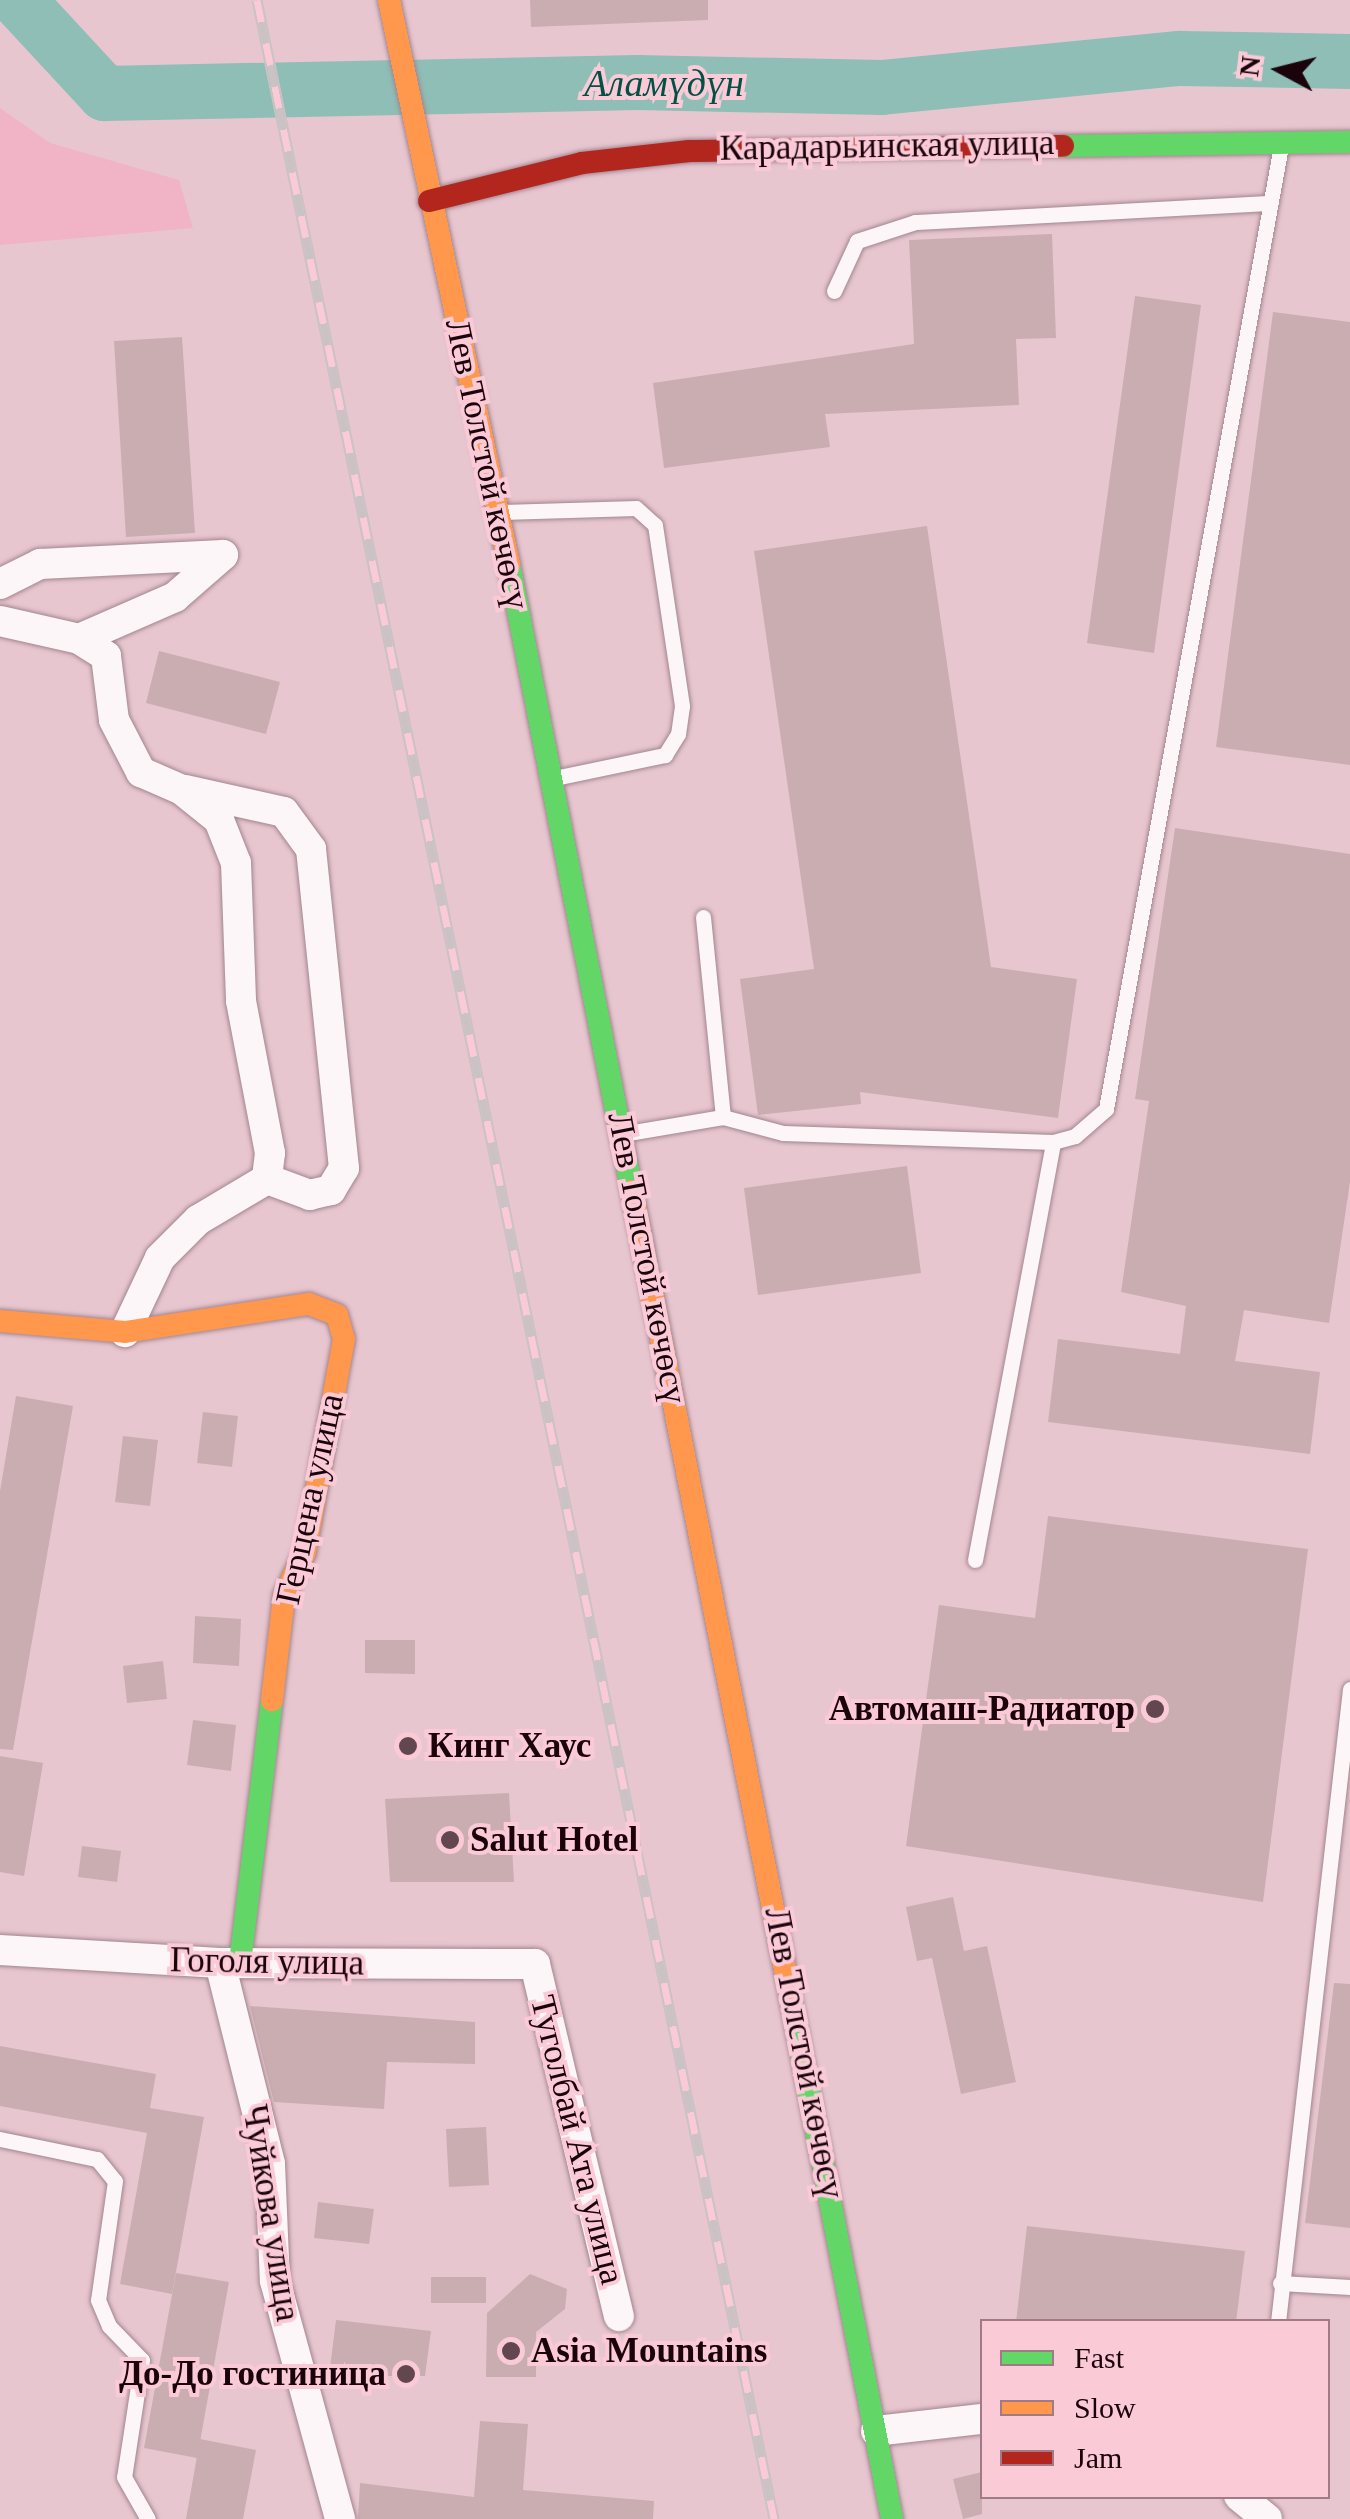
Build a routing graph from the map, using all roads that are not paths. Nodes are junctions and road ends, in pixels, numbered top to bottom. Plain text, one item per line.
1 (390, 0) edge
2 (1282, 142) junction
3 (1350, 142) edge
4 (429, 201) junction
5 (1268, 203) junction
6 (834, 290) dead end
7 (498, 513) junction
8 (0, 584) edge
9 (0, 621) edge
10 (79, 639) junction
11 (550, 779) junction
12 (182, 790) junction
13 (703, 917) dead end
14 (723, 1117) junction
15 (623, 1134) junction
16 (1053, 1142) junction
17 (267, 1179) junction
18 (0, 1321) edge
19 (125, 1332) junction
20 (974, 1560) dead end
21 (1350, 1689) edge
22 (0, 1950) edge
23 (230, 1963) junction
24 (535, 1964) joint
25 (0, 2138) edge
26 (1280, 2283) junction
27 (1350, 2287) edge
28 (620, 2316) dead end
29 (1278, 2319) edge
30 (980, 2418) edge
31 (876, 2431) junction
32 (148, 2519) edge
33 (340, 2519) edge
34 (892, 2519) edge

1 - 4 main road, Лев Толстой көчөсү
2 - 3 main road, Карадарьинская улица
2 - 4 main road, Карадарьинская улица
2 - 5 lane
4 - 7 main road, Лев Толстой көчөсү
5 - 6 lane
5 - 16 lane
7 - 11 main road, Лев Толстой көчөсү
7 - 11 lane
8 - 10 street
9 - 10 street
10 - 12 street
11 - 15 main road, Лев Толстой көчөсү
12 - 17 street
12 - 17 street
13 - 14 lane
14 - 15 lane
14 - 16 lane
15 - 31 main road, Лев Толстой көчөсү
16 - 20 lane
17 - 19 street
18 - 19 main road, Герцена улица
19 - 23 main road, Герцена улица
21 - 26 lane
22 - 23 street, Гоголя улица
23 - 24 street, Гоголя улица
23 - 33 street, Чуйкова улица
24 - 28 street, Туголбай Ата улица
25 - 32 lane
26 - 27 lane
26 - 29 lane
30 - 31 street
31 - 34 main road, Лев Толстой көчөсү

